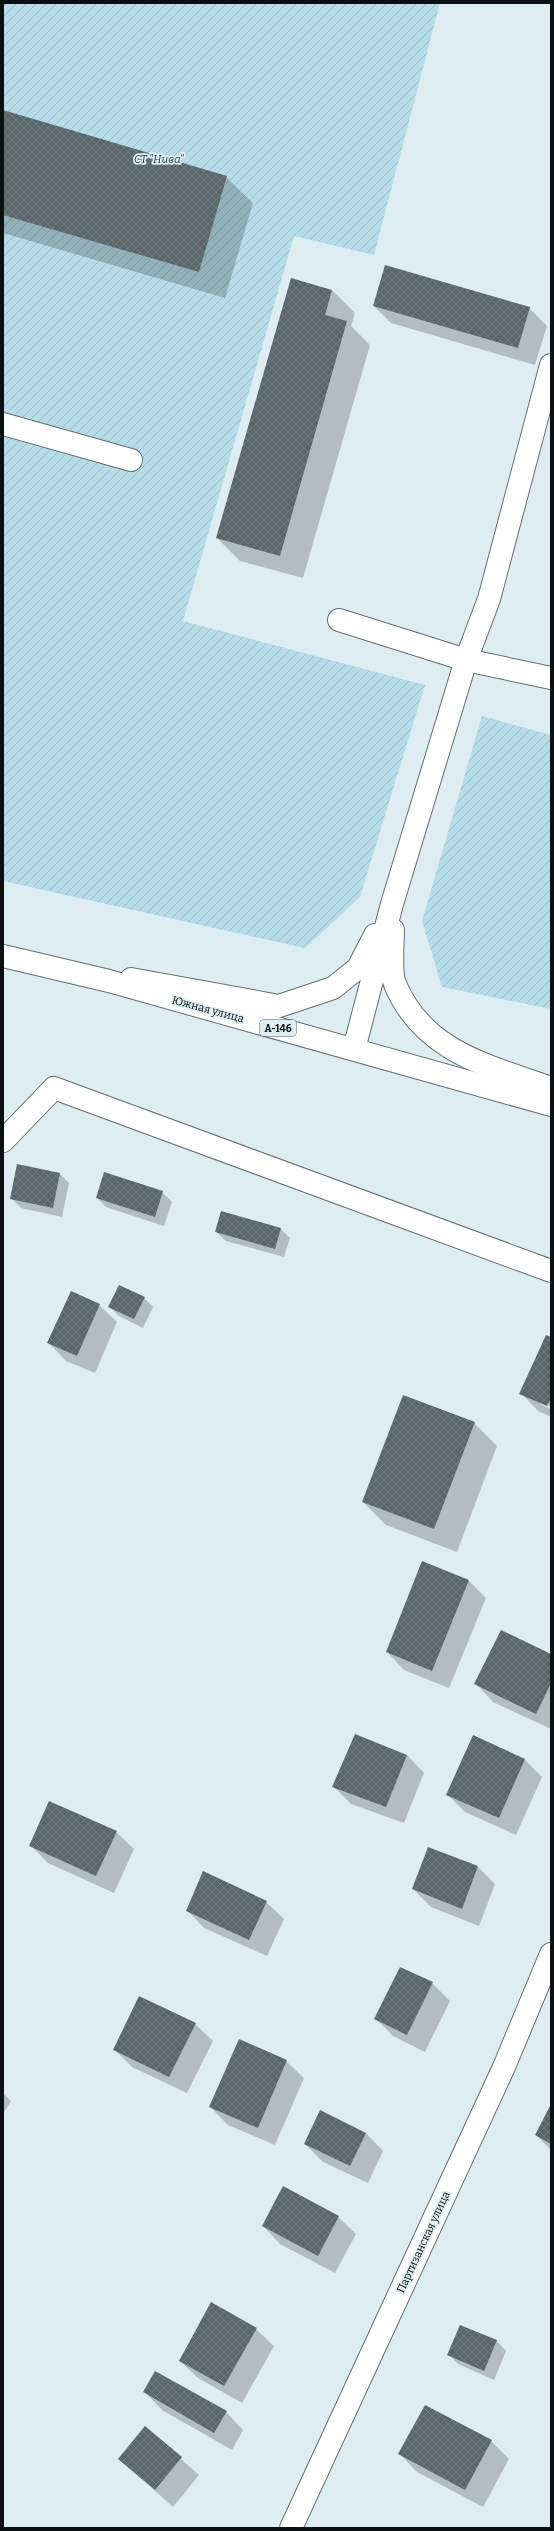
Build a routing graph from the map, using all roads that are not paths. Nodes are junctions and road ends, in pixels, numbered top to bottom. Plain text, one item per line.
1 (551, 364) edge
2 (3, 424) edge
3 (131, 460) dead end
4 (339, 620) dead end
5 (466, 660) junction
6 (551, 678) edge
7 (392, 904) junction
8 (3, 956) edge
9 (354, 1049) junction
10 (551, 1088) edge
11 (551, 1105) edge
12 (3, 1141) edge
13 (551, 1271) edge
14 (551, 1954) edge
15 (291, 2528) edge

1 - 5 main road
2 - 3 main road
4 - 5 main road
5 - 6 main road
5 - 7 main road
7 - 8 main road
7 - 9 main road
7 - 10 main road
8 - 9 main road, Южная улица / А-146
9 - 11 main road, Южная улица / А-146
12 - 13 main road
14 - 15 main road, Партизанская улица

